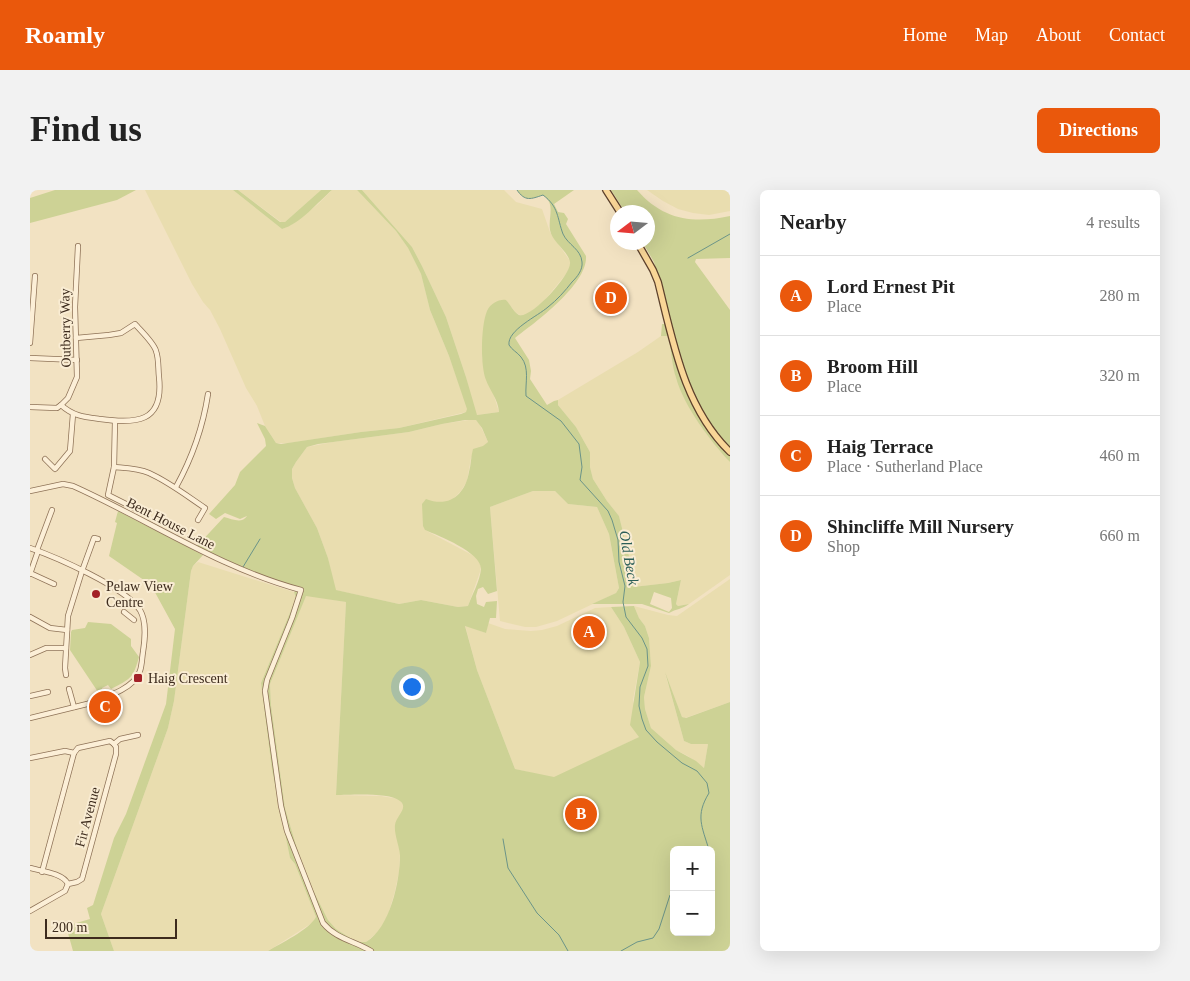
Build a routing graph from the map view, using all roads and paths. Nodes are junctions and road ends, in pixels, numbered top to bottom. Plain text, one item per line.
1 (606, 190) edge
2 (616, 205) edge
3 (78, 246) dead end
4 (642, 250) edge
5 (35, 276) dead end
6 (76, 338) junction
7 (30, 343) edge
8 (30, 358) edge
9 (77, 360) junction
10 (208, 394) dead end
11 (61, 405) junction
12 (30, 407) edge
13 (73, 414) junction
14 (116, 421) junction
15 (730, 452) edge
16 (45, 459) dead end
17 (114, 467) junction
18 (176, 487) junction
19 (30, 491) edge
20 (52, 510) dead end
21 (144, 512) dead end
22 (198, 520) dead end
23 (95, 537) dead end
24 (30, 548) edge
25 (38, 550) junction
26 (82, 571) junction
27 (30, 574) edge
28 (54, 584) dead end
29 (140, 610) junction
30 (124, 612) dead end
31 (129, 616) junction
32 (30, 617) edge
33 (134, 620) dead end
34 (67, 630) junction
35 (66, 648) junction
36 (30, 655) edge
37 (65, 668) junction
38 (58, 669) dead end
39 (66, 675) dead end
40 (69, 689) dead end
41 (48, 692) dead end
42 (30, 696) edge
43 (74, 707) junction
44 (30, 718) edge
45 (138, 735) dead end
46 (114, 744) junction
47 (74, 753) junction
48 (30, 758) edge
49 (30, 868) edge
50 (42, 872) junction
51 (68, 885) junction
52 (30, 911) edge
53 (371, 951) edge

1 - 2 main road
3 - 6 street, Outberry Way
4 - 15 main road
5 - 7 street
6 - 9 street, Outberry Way
6 - 14 street
8 - 9 street
9 - 11 street, Outberry Way
10 - 18 street
11 - 12 street
11 - 13 street
13 - 14 street
13 - 16 street
14 - 17 street
17 - 18 street
17 - 21 street
18 - 22 street
19 - 53 street, Bent House Lane
20 - 25 street
23 - 26 street
24 - 25 street
25 - 26 street
25 - 27 street
26 - 29 street
26 - 34 street
27 - 28 street
29 - 31 street
29 - 43 street
30 - 31 street
31 - 33 street
32 - 34 street
34 - 35 street
35 - 36 street
35 - 37 street
37 - 38 street
37 - 39 street
40 - 43 street
41 - 42 street
43 - 44 street
45 - 46 street
46 - 47 street
46 - 51 street, Fir Avenue
47 - 48 street
47 - 50 street
49 - 50 street
50 - 51 street
51 - 52 street

